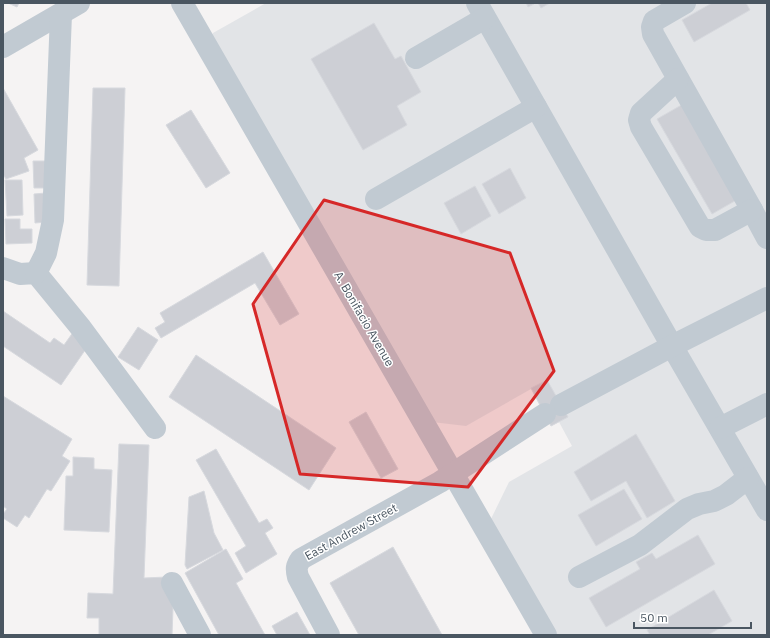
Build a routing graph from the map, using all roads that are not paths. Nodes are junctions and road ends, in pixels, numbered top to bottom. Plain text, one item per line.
1 (685, 3) edge
2 (190, 6) edge
3 (70, 8) edge
4 (481, 11) edge
5 (3, 47) edge
6 (416, 58) dead end
7 (678, 79) junction
8 (536, 107) junction
9 (376, 199) dead end
10 (752, 210) junction
11 (767, 238) edge
12 (3, 268) edge
13 (36, 274) junction
14 (765, 303) edge
15 (672, 346) junction
16 (767, 404) edge
17 (155, 428) dead end
18 (720, 428) junction
19 (452, 473) junction
20 (748, 478) junction
21 (767, 510) edge
22 (579, 577) dead end
23 (172, 583) dead end
24 (200, 635) edge
25 (329, 635) edge
26 (546, 635) edge

1 - 7 street
2 - 19 street, A. Bonifacio Avenue
3 - 5 street
3 - 13 street
4 - 6 street
4 - 8 street
7 - 10 street
7 - 10 street
8 - 9 street
8 - 15 street
10 - 11 street
12 - 13 street
13 - 17 street
14 - 15 street
15 - 18 street
15 - 19 street
16 - 18 street
18 - 20 street
19 - 25 street, East Andrew Street
19 - 26 street, A. Bonifacio Avenue
20 - 21 street
20 - 22 street
23 - 24 street

